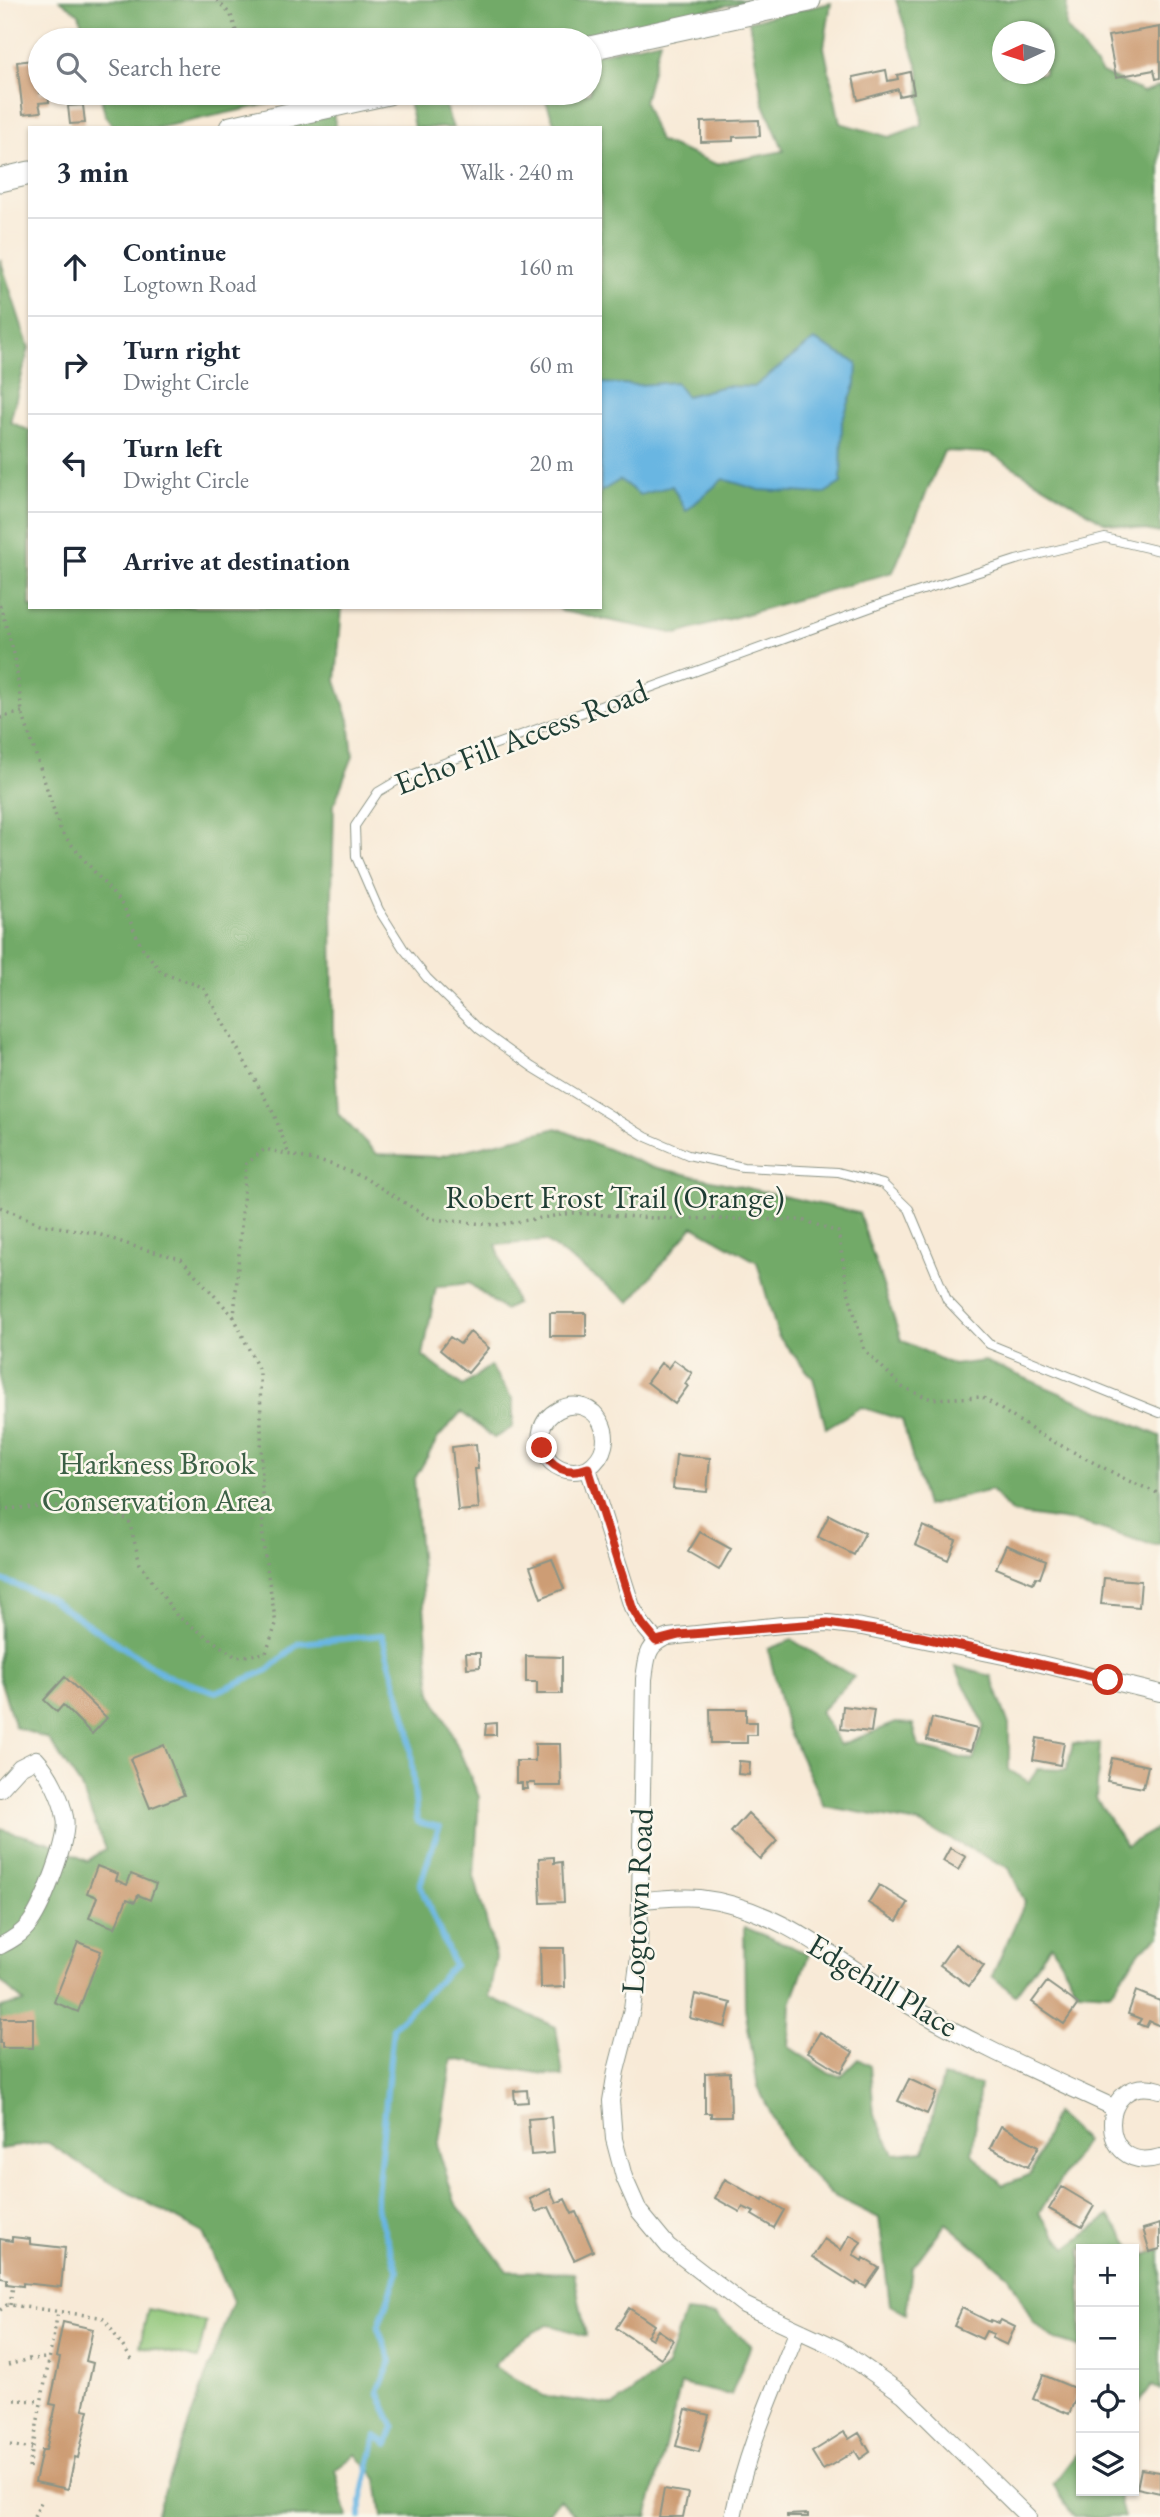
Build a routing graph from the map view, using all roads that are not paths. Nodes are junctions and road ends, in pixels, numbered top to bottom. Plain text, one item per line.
1 (808, 0) edge
2 (602, 45) edge
3 (334, 105) edge
4 (239, 126) edge
5 (28, 173) edge
6 (0, 180) edge
7 (1160, 551) edge
8 (1160, 1413) edge
9 (588, 1468) junction
10 (656, 1641) junction
11 (1160, 1693) edge
12 (0, 1790) edge
13 (641, 1900) junction
14 (0, 1946) edge
15 (1160, 2090) edge
16 (1115, 2108) junction
17 (1160, 2157) edge
18 (798, 2330) junction
19 (733, 2517) edge
20 (1028, 2517) edge

1 - 2 main road
3 - 4 main road
5 - 6 main road
7 - 8 lane, Echo Fill Access Road
9 - 9 street
9 - 10 street
10 - 11 street
10 - 13 street, Logtown Road
12 - 14 street
13 - 16 street, Edgehill Place
13 - 18 street, Logtown Road
15 - 16 street
16 - 17 street
18 - 19 street
18 - 20 street, Logtown Road

